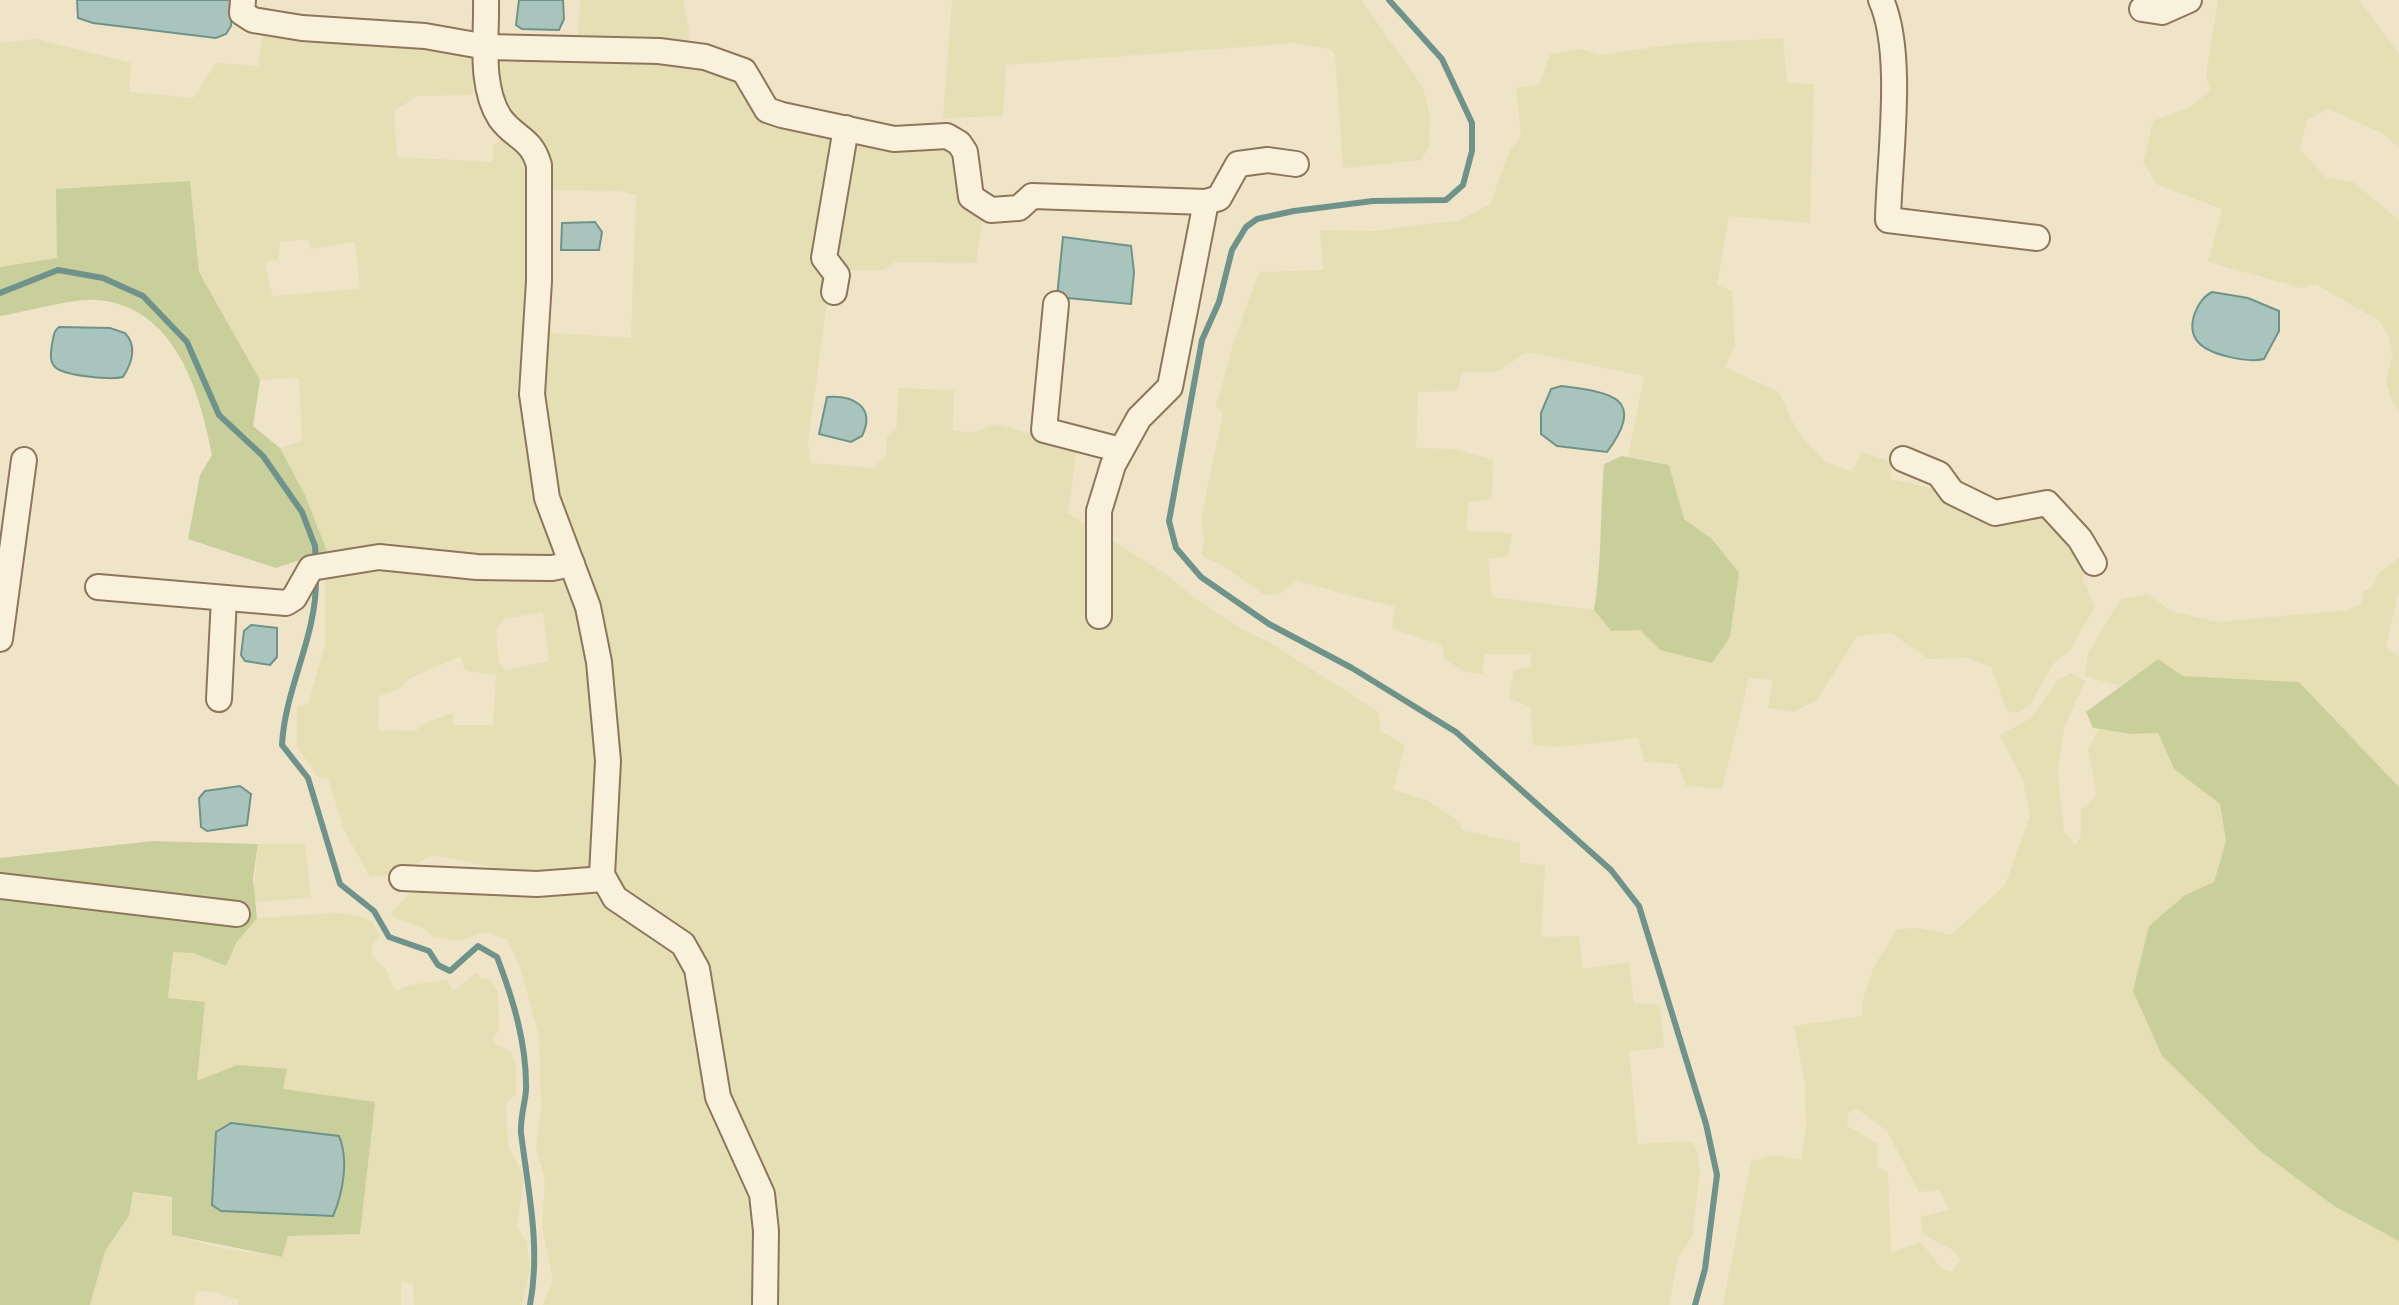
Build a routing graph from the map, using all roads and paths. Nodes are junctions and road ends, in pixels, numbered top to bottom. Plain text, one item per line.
1 (243, 0) edge
2 (486, 0) edge
3 (1881, 0) edge
4 (2189, 0) edge
5 (2142, 9) dead end
6 (487, 47) junction
7 (846, 128) junction
8 (1296, 164) dead end
9 (1206, 202) junction
10 (2037, 238) dead end
11 (834, 292) dead end
12 (1056, 304) dead end
13 (1121, 450) junction
14 (1903, 459) dead end
15 (24, 460) dead end
16 (2094, 563) dead end
17 (572, 564) junction
18 (98, 587) dead end
19 (224, 598) junction
20 (1099, 616) dead end
21 (0, 639) edge
22 (219, 699) dead end
23 (402, 878) dead end
24 (604, 879) junction
25 (0, 886) edge
26 (237, 914) dead end
27 (765, 1305) edge

1 - 6 street
2 - 6 street
3 - 10 street
4 - 5 street
6 - 7 street
6 - 17 street
7 - 9 street
7 - 11 street
8 - 9 street
9 - 13 street
12 - 13 street
13 - 20 street
14 - 16 street
15 - 21 street
17 - 19 street
17 - 24 street
18 - 19 street
19 - 22 street
23 - 24 street
24 - 27 street
25 - 26 street

